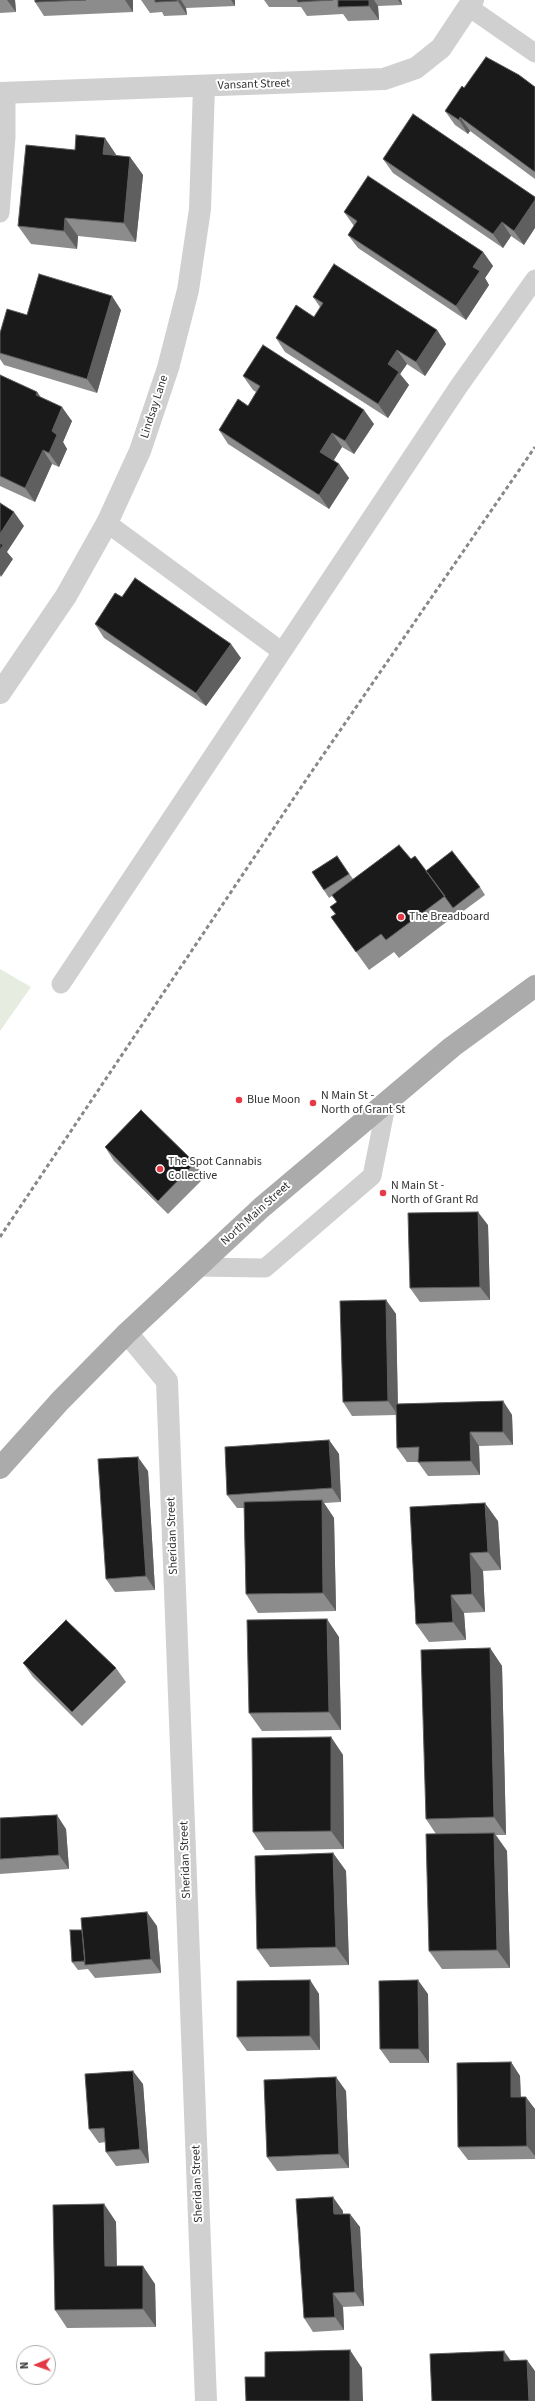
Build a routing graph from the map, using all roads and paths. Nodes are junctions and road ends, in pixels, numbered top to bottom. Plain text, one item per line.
1 (471, 4) edge
2 (535, 53) edge
3 (204, 87) junction
4 (3, 93) edge
5 (0, 213) edge
6 (535, 279) edge
7 (107, 523) junction
8 (281, 650) junction
9 (0, 693) edge
10 (61, 984) dead end
11 (535, 986) edge
12 (387, 1101) junction
13 (196, 1267) junction
14 (127, 1333) junction
15 (0, 1468) edge
16 (206, 2401) edge

1 - 2 lane
1 - 3 street, Vansant Street
3 - 4 street, Vansant Street
3 - 7 street, Lindsay Lane
4 - 5 lane
6 - 8 lane
7 - 8 lane
7 - 9 street, Lindsay Lane
8 - 10 lane
11 - 12 main road, North Main Street
12 - 13 main road, North Main Street
12 - 13 lane
13 - 14 main road, North Main Street
14 - 15 main road, North Main Street
14 - 16 street, Sheridan Street

